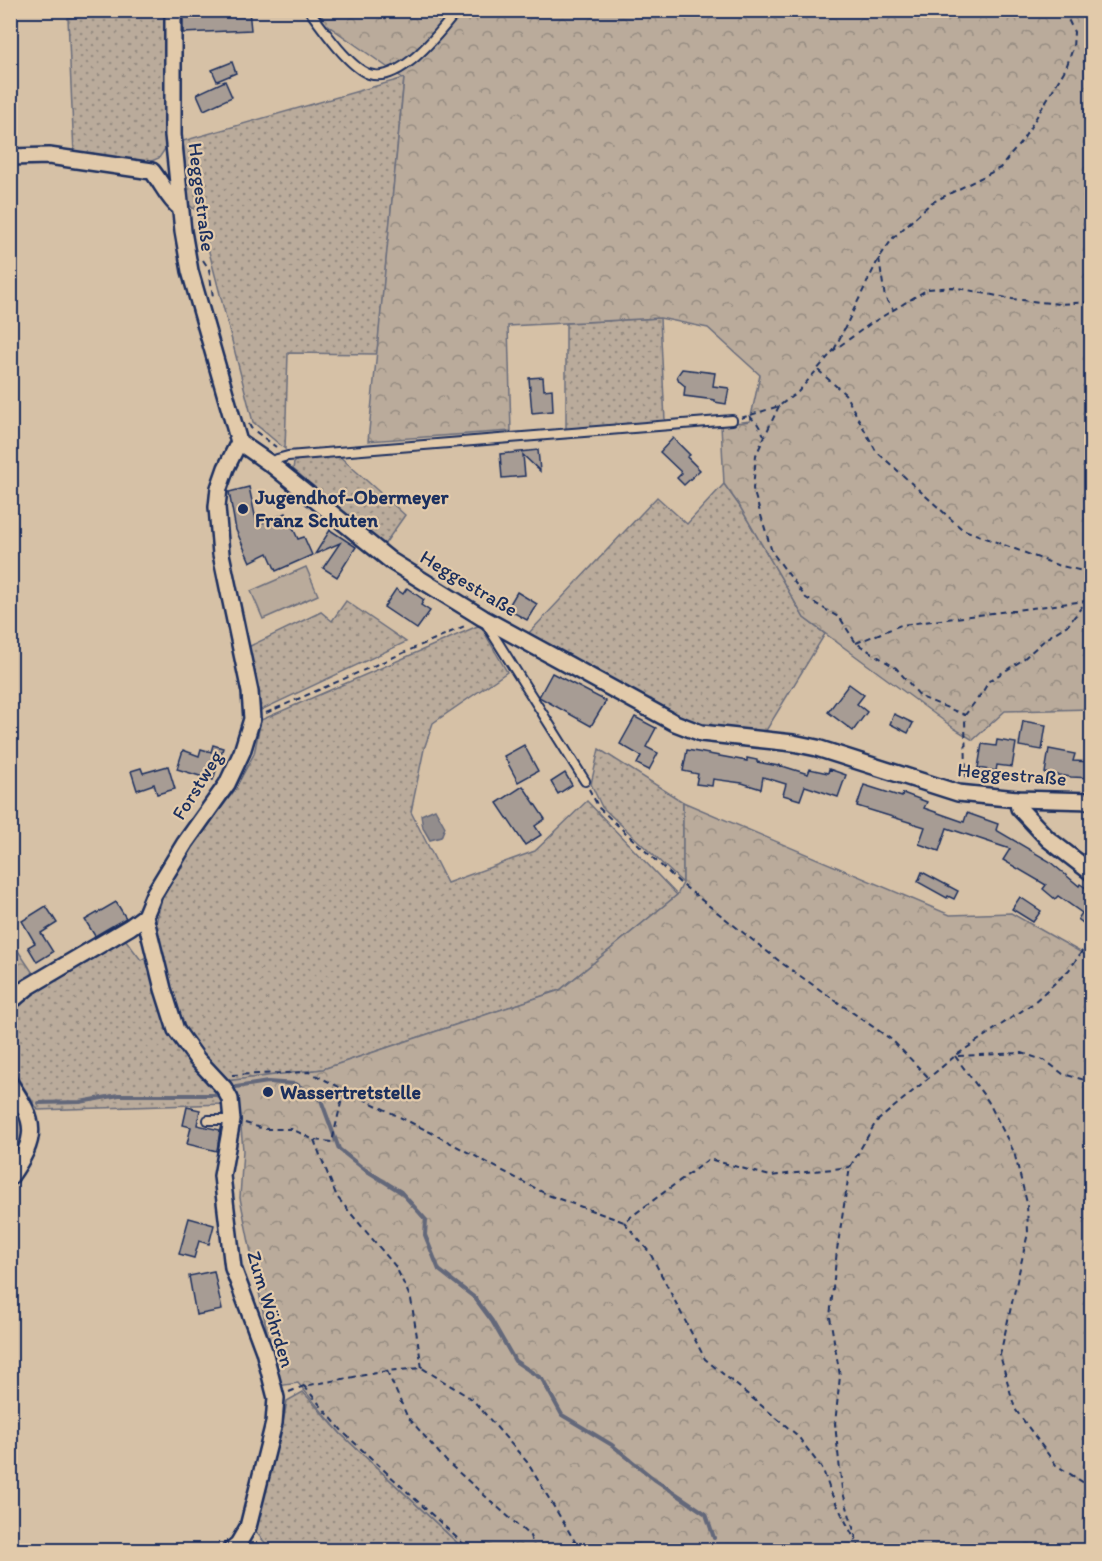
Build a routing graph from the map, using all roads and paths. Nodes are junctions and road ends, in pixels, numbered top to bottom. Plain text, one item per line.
1 (173, 10) edge
2 (309, 10) edge
3 (1064, 10) edge
4 (1092, 12) edge
5 (1067, 14) junction
6 (453, 16) dead end
7 (174, 149) junction
8 (10, 157) edge
9 (152, 171) junction
10 (180, 208) junction
11 (879, 258) junction
12 (203, 260) dead end
13 (214, 302) dead end
14 (1092, 302) edge
15 (893, 309) junction
16 (834, 350) junction
17 (817, 370) junction
18 (778, 406) junction
19 (246, 417) dead end
20 (749, 417) junction
21 (732, 420) joint
22 (765, 436) junction
23 (239, 442) junction
24 (288, 456) junction
25 (272, 465) junction
26 (1092, 573) edge
27 (1092, 593) edge
28 (1087, 600) junction
29 (483, 618) junction
30 (856, 643) junction
31 (965, 715) junction
32 (252, 719) junction
33 (585, 781) joint
34 (966, 794) junction
35 (1017, 799) junction
36 (1092, 801) edge
37 (1092, 873) edge
38 (145, 916) junction
39 (1092, 937) edge
40 (10, 1002) edge
41 (955, 1056) junction
42 (213, 1077) junction
43 (929, 1078) junction
44 (1092, 1082) edge
45 (10, 1084) edge
46 (344, 1089) junction
47 (208, 1120) dead end
48 (232, 1120) junction
49 (314, 1140) junction
50 (850, 1167) junction
51 (10, 1177) edge
52 (624, 1222) junction
53 (422, 1368) junction
54 (387, 1371) junction
55 (1092, 1488) edge
56 (858, 1545) junction
57 (231, 1551) edge
58 (470, 1551) edge
59 (535, 1551) edge
60 (580, 1551) edge
61 (857, 1551) edge

1 - 7 street, Heggestraße
2 - 6 lane
3 - 5 path
4 - 5 path
5 - 11 path
7 - 9 street
7 - 10 street, Heggestraße
8 - 9 street
9 - 10 street
10 - 23 street, Heggestraße
11 - 15 path
11 - 16 path
12 - 13 path
14 - 15 path
15 - 16 path
16 - 17 path
17 - 18 path
17 - 26 path
18 - 20 path
18 - 22 path
19 - 24 path
20 - 21 path
20 - 22 path
21 - 24 lane
22 - 30 path
23 - 25 street, Heggestraße
23 - 32 street, Forstweg
24 - 25 lane
25 - 29 street, Heggestraße
27 - 28 path
28 - 30 path
28 - 31 path
29 - 32 path
29 - 33 lane
29 - 34 street, Heggestraße
30 - 31 path
31 - 34 path
32 - 38 street, Forstweg
33 - 43 path
34 - 35 street, Heggestraße
35 - 36 street, Heggestraße
35 - 37 street
38 - 40 street
38 - 42 street, Zum Wöhrden
39 - 41 path
41 - 43 path
41 - 44 path
41 - 55 path
42 - 46 path
42 - 48 street, Zum Wöhrden
43 - 50 path
45 - 51 street
46 - 49 path
46 - 52 path
47 - 48 lane
48 - 49 path
48 - 57 street, Zum Wöhrden
49 - 53 path
50 - 52 path
50 - 56 path
52 - 56 path
53 - 54 path
53 - 60 path
54 - 58 path
54 - 59 path
56 - 61 path

